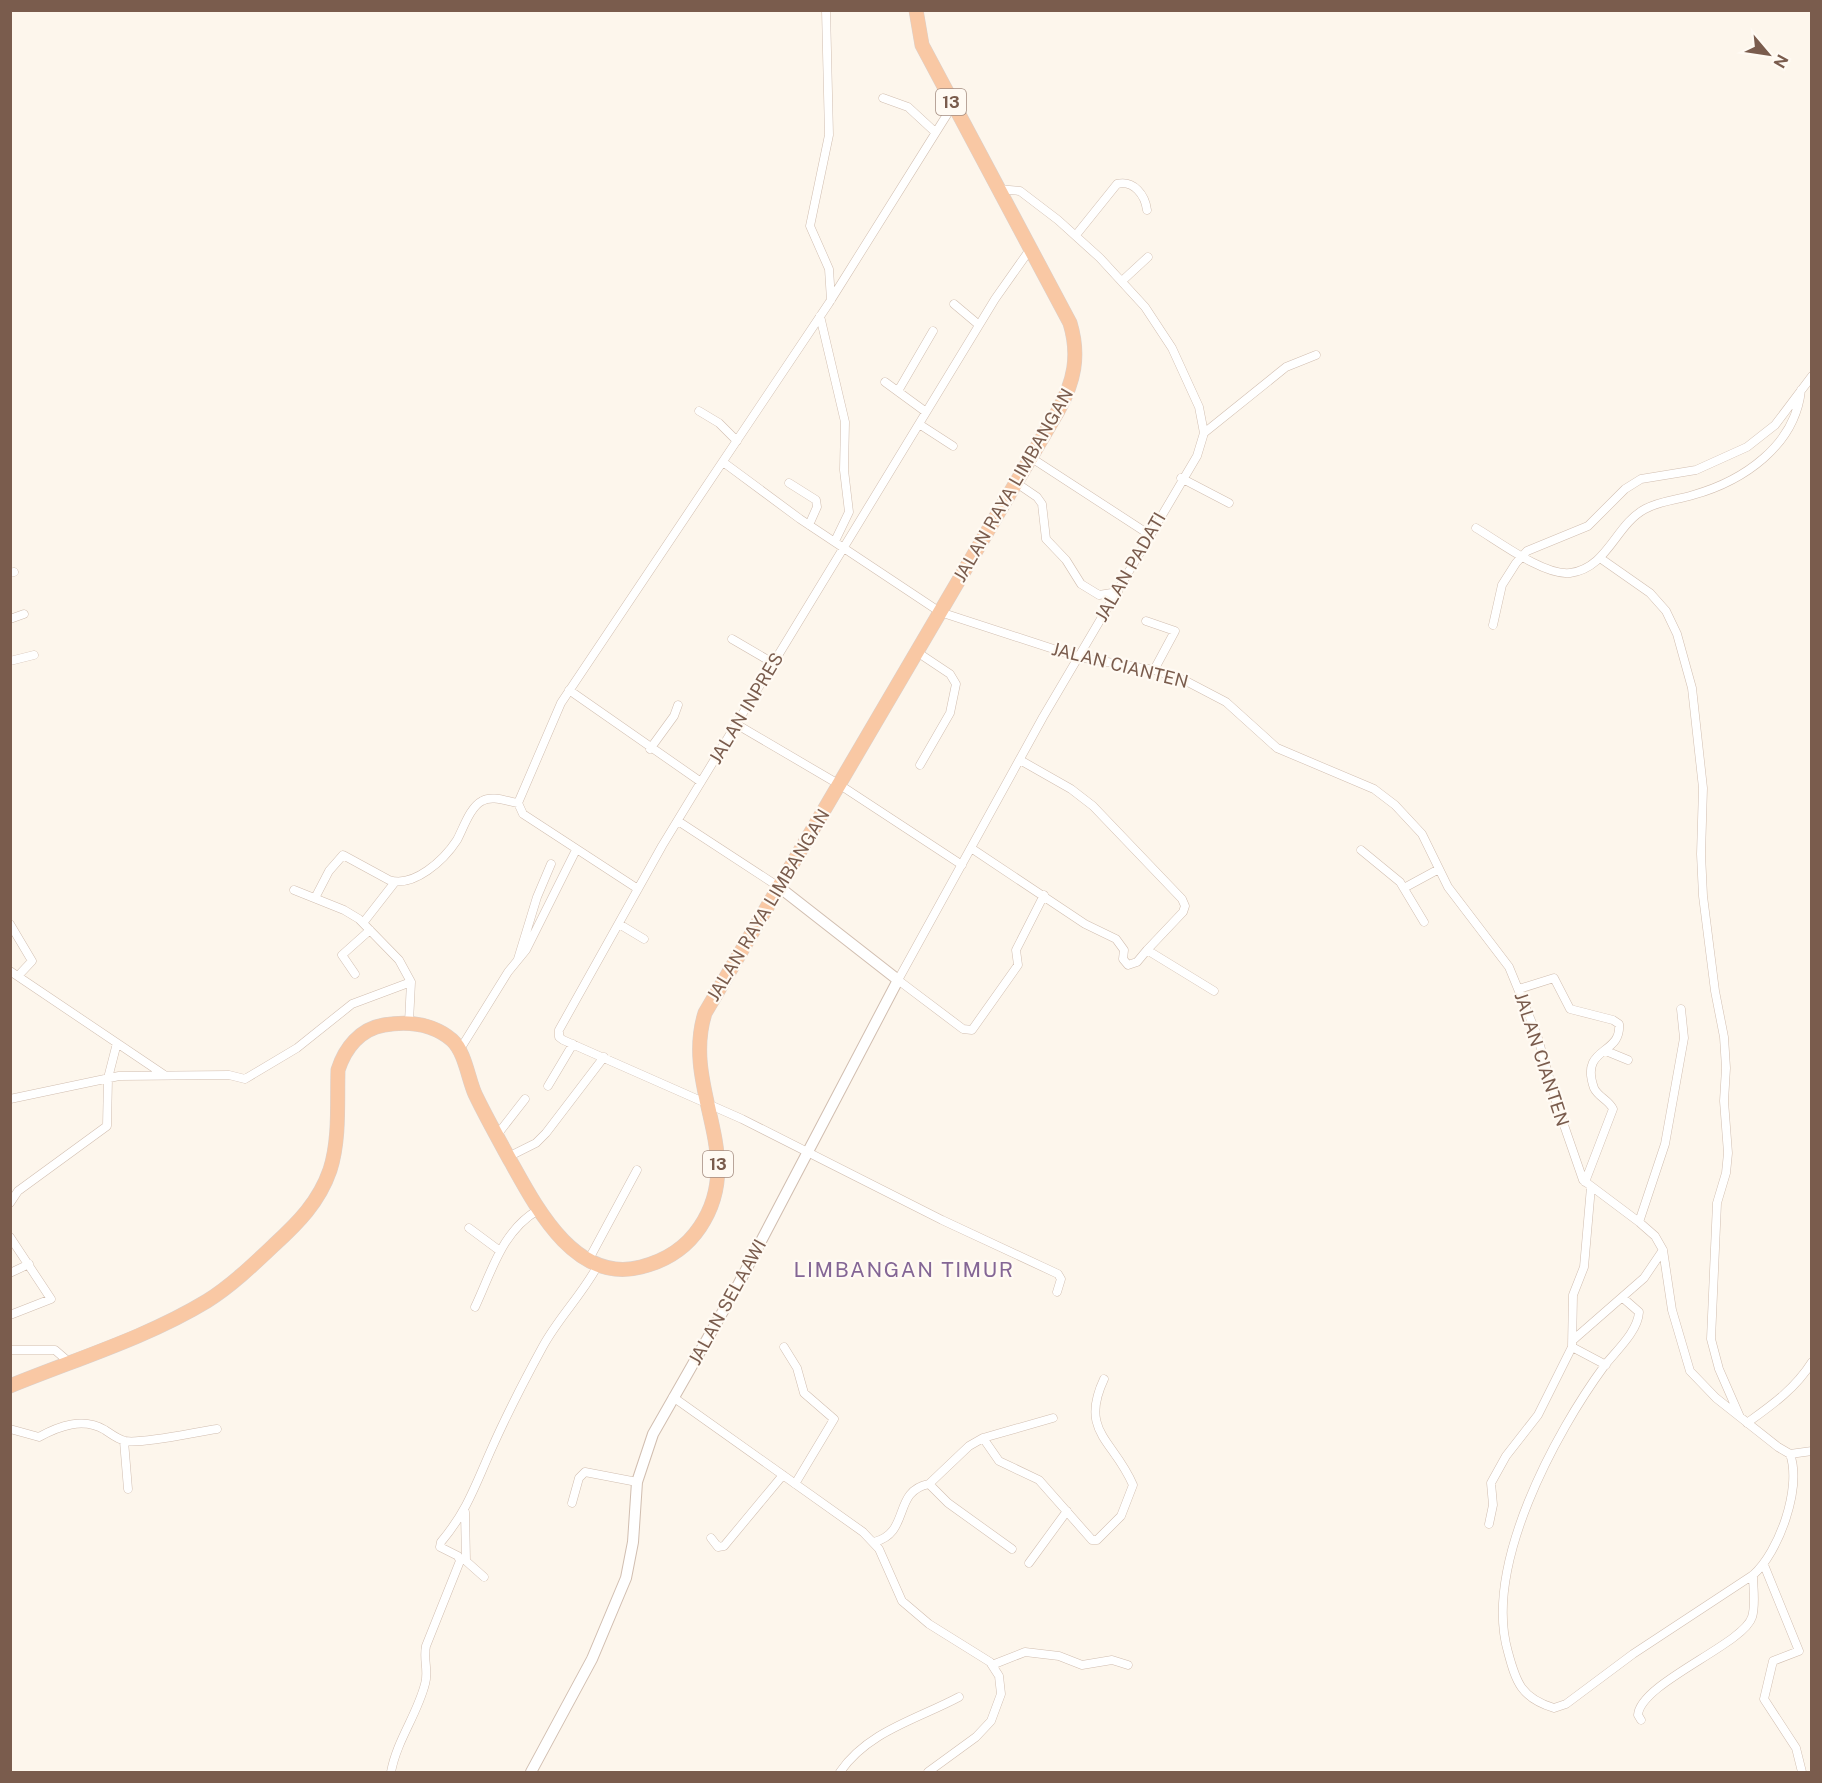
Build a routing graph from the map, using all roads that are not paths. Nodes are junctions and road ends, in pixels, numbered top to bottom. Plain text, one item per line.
1 (826, 10) edge
2 (916, 10) edge
3 (883, 98) dead end
4 (953, 105) junction
5 (934, 131) junction
6 (998, 189) junction
7 (1147, 210) dead end
8 (1076, 235) junction
9 (1031, 248) junction
10 (1148, 257) dead end
11 (1122, 281) junction
12 (830, 301) junction
13 (954, 304) dead end
14 (821, 314) junction
15 (979, 325) junction
16 (933, 331) dead end
17 (1316, 355) dead end
18 (1812, 376) edge
19 (885, 382) dead end
20 (1801, 388) junction
21 (898, 391) junction
22 (699, 411) dead end
23 (926, 412) junction
24 (919, 424) junction
25 (1204, 433) junction
26 (737, 441) junction
27 (952, 446) dead end
28 (1030, 457) junction
29 (723, 462) junction
30 (1181, 478) junction
31 (1015, 482) junction
32 (789, 483) dead end
33 (1228, 503) dead end
34 (809, 525) junction
35 (1476, 528) dead end
36 (1150, 535) junction
37 (835, 541) junction
38 (844, 547) junction
39 (1522, 555) junction
40 (1600, 558) junction
41 (1118, 592) junction
42 (940, 612) junction
43 (24, 614) dead end
44 (10, 618) edge
45 (1146, 621) dead end
46 (1493, 624) dead end
47 (732, 639) dead end
48 (917, 652) junction
49 (34, 655) dead end
50 (1078, 657) junction
51 (10, 661) edge
52 (773, 663) junction
53 (1154, 670) junction
54 (569, 690) junction
55 (678, 705) dead end
56 (736, 724) junction
57 (650, 749) junction
58 (1020, 760) junction
59 (920, 765) dead end
60 (700, 782) junction
61 (840, 785) junction
62 (518, 803) junction
63 (678, 821) junction
64 (971, 848) junction
65 (576, 850) junction
66 (1361, 850) dead end
67 (551, 864) dead end
68 (962, 864) junction
69 (1439, 869) junction
70 (395, 882) junction
71 (779, 887) junction
72 (1404, 888) junction
73 (638, 889) junction
74 (294, 890) dead end
75 (1044, 896) junction
76 (315, 898) junction
77 (1424, 922) dead end
78 (363, 923) junction
79 (10, 924) edge
80 (619, 924) junction
81 (370, 930) junction
82 (644, 939) dead end
83 (1147, 950) junction
84 (518, 959) junction
85 (14, 974) edge
86 (355, 974) dead end
87 (898, 980) junction
88 (411, 982) junction
89 (1519, 989) junction
90 (1214, 991) dead end
91 (1681, 1009) dead end
92 (409, 1022) junction
93 (117, 1043) junction
94 (573, 1044) junction
95 (459, 1051) junction
96 (1606, 1051) junction
97 (604, 1057) junction
98 (1628, 1060) dead end
99 (164, 1075) junction
100 (108, 1078) junction
101 (548, 1086) dead end
102 (10, 1099) edge
103 (525, 1099) dead end
104 (706, 1102) junction
105 (496, 1135) junction
106 (808, 1153) junction
107 (508, 1157) junction
108 (637, 1170) dead end
109 (1588, 1184) junction
110 (10, 1203) edge
111 (538, 1210) junction
112 (1639, 1222) junction
113 (469, 1228) dead end
114 (10, 1237) edge
115 (1663, 1250) junction
116 (500, 1251) junction
117 (593, 1262) junction
118 (29, 1264) junction
119 (10, 1273) edge
120 (1057, 1292) dead end
121 (1623, 1298) junction
122 (475, 1307) dead end
123 (10, 1315) edge
124 (1573, 1343) junction
125 (784, 1347) dead end
126 (10, 1350) edge
127 (1812, 1362) edge
128 (70, 1363) junction
129 (1606, 1365) junction
130 (1104, 1378) dead end
131 (10, 1386) edge
132 (673, 1397) junction
133 (1053, 1418) dead end
134 (1744, 1421) junction
135 (10, 1429) edge
136 (217, 1429) dead end
137 (983, 1438) junction
138 (124, 1441) junction
139 (1809, 1451) edge
140 (1790, 1454) junction
141 (783, 1475) junction
142 (637, 1482) junction
143 (795, 1484) junction
144 (929, 1484) junction
145 (128, 1489) dead end
146 (572, 1503) dead end
147 (465, 1510) junction
148 (1067, 1511) junction
149 (1489, 1524) dead end
150 (711, 1538) dead end
151 (874, 1542) junction
152 (1012, 1549) dead end
153 (1029, 1563) dead end
154 (1764, 1565) junction
155 (1753, 1575) junction
156 (484, 1577) dead end
157 (992, 1665) junction
158 (1128, 1665) dead end
159 (960, 1697) dead end
160 (1641, 1720) dead end
161 (391, 1773) edge
162 (531, 1773) edge
163 (840, 1773) edge
164 (928, 1773) edge
165 (1802, 1773) edge

1 - 12 street
2 - 4 highway, JALAN RAYA LIMBANGAN / 13
3 - 5 street
4 - 5 street
4 - 6 highway, JALAN RAYA LIMBANGAN / 13
5 - 12 street
6 - 8 street
6 - 9 highway, JALAN RAYA LIMBANGAN / 13
7 - 8 street
8 - 11 street
9 - 15 street, JALAN INPRES
9 - 28 highway, JALAN RAYA LIMBANGAN / 13
10 - 11 street
11 - 25 street
12 - 14 street
13 - 15 street
14 - 26 street
14 - 37 street
15 - 23 street, JALAN INPRES
16 - 21 street
17 - 25 street
18 - 20 street
19 - 21 street
20 - 39 street
20 - 40 street
21 - 23 street
22 - 26 street
23 - 24 street, JALAN INPRES
24 - 27 street
24 - 38 street, JALAN INPRES
25 - 30 street, JALAN PADATI
26 - 29 street
28 - 31 highway, JALAN RAYA LIMBANGAN / 13
28 - 36 street
29 - 34 street, JALAN CIANTEN
29 - 54 street
30 - 33 street
30 - 36 street, JALAN PADATI
31 - 41 street
31 - 42 highway, JALAN RAYA LIMBANGAN / 13
32 - 34 street
34 - 37 street, JALAN CIANTEN
35 - 39 street
36 - 41 street, JALAN PADATI
37 - 38 street, JALAN CIANTEN
38 - 42 street, JALAN CIANTEN
38 - 52 street, JALAN INPRES
39 - 40 street
39 - 46 street
40 - 134 street
41 - 50 street, JALAN PADATI
42 - 48 highway, JALAN RAYA LIMBANGAN / 13
42 - 50 street, JALAN CIANTEN
43 - 44 street
45 - 53 street
47 - 52 street
48 - 59 street
48 - 61 highway, JALAN RAYA LIMBANGAN / 13
49 - 51 street
50 - 53 street, JALAN CIANTEN
50 - 58 street, JALAN PADATI
52 - 56 street, JALAN INPRES
53 - 69 street, JALAN CIANTEN
54 - 57 street
54 - 62 street
55 - 57 street
56 - 60 street, JALAN INPRES
56 - 61 street
57 - 60 street
58 - 64 street, JALAN PADATI
58 - 83 street
60 - 63 street, JALAN INPRES
61 - 68 street
61 - 71 highway, JALAN RAYA LIMBANGAN / 13
62 - 65 street
62 - 70 street
63 - 71 street
63 - 73 street, JALAN INPRES
64 - 68 street, JALAN PADATI
64 - 75 street
65 - 73 street
65 - 84 street
66 - 72 street
67 - 84 street
68 - 87 street, JALAN PADATI
69 - 72 street
69 - 89 street, JALAN CIANTEN
70 - 76 street
70 - 78 street
71 - 87 street
71 - 104 highway, JALAN RAYA LIMBANGAN / 13
72 - 77 street
73 - 80 street, JALAN INPRES
74 - 76 street
75 - 83 street
75 - 87 street
76 - 78 street
78 - 81 street
79 - 85 street
80 - 82 street
80 - 94 street, JALAN INPRES
81 - 86 street
81 - 88 street
83 - 90 street
84 - 95 street
85 - 93 street
87 - 106 street, JALAN SELAAWI
88 - 92 street
88 - 99 street
89 - 96 street
89 - 109 street, JALAN CIANTEN
91 - 112 street
92 - 95 highway, JALAN RAYA LIMBANGAN / 13
92 - 128 highway, JALAN RAYA LIMBANGAN / 13
93 - 99 street
93 - 100 street
94 - 97 street
94 - 101 street
95 - 105 highway, JALAN RAYA LIMBANGAN / 13
96 - 98 street
96 - 109 street
97 - 104 street
97 - 107 street
99 - 100 street
100 - 102 street
100 - 110 street
103 - 105 street
104 - 106 street
104 - 117 highway, JALAN RAYA LIMBANGAN / 13
105 - 107 highway, JALAN RAYA LIMBANGAN / 13
106 - 120 street
106 - 132 street, JALAN SELAAWI
107 - 111 highway, JALAN RAYA LIMBANGAN / 13
108 - 117 street
109 - 112 street
109 - 124 street
111 - 116 street
111 - 117 highway, JALAN RAYA LIMBANGAN / 13
112 - 115 street
113 - 116 street
114 - 118 street
115 - 121 street
115 - 134 street
116 - 122 street
117 - 147 street
118 - 119 street
118 - 123 street
121 - 124 street
121 - 129 street
124 - 129 street
124 - 149 street
125 - 143 street
126 - 128 street
127 - 134 street
128 - 131 highway, JALAN RAYA LIMBANGAN / 13
129 - 155 street
130 - 148 street
132 - 141 street
132 - 142 street, JALAN SELAAWI
133 - 137 street
134 - 140 street
135 - 138 street
136 - 138 street
137 - 144 street
137 - 148 street
138 - 145 street
139 - 140 street
140 - 154 street
141 - 143 street
141 - 150 street
142 - 146 street
142 - 162 street, JALAN SELAAWI
143 - 151 street
144 - 151 street
144 - 152 street
147 - 156 street
147 - 161 street
148 - 153 street
151 - 157 street
154 - 155 street
154 - 165 street
155 - 160 street
157 - 158 street
157 - 164 street
159 - 163 street

